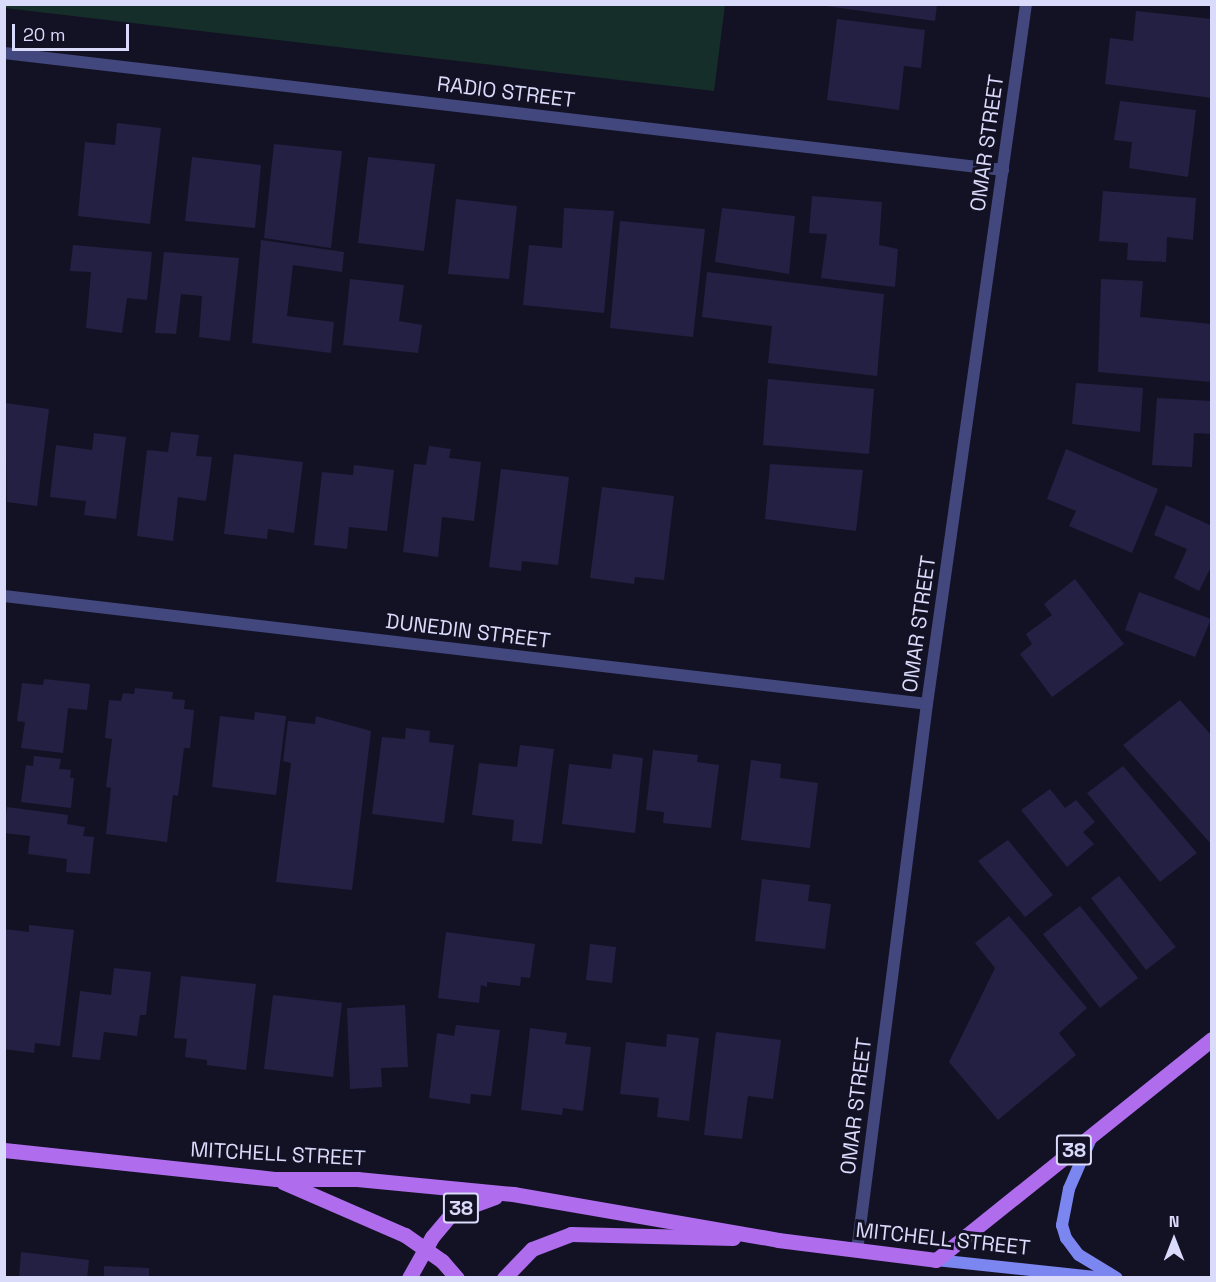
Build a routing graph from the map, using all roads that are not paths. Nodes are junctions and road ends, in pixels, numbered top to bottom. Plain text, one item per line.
1 (1026, 4) edge
2 (4, 53) edge
3 (1003, 170) junction
4 (4, 596) edge
5 (927, 704) junction
6 (1212, 1039) edge
7 (1092, 1135) junction
8 (4, 1150) edge
9 (276, 1179) junction
10 (513, 1194) junction
11 (778, 1240) junction
12 (425, 1248) junction
13 (857, 1251) junction
14 (936, 1260) junction
15 (409, 1278) edge
16 (457, 1278) edge
17 (504, 1278) edge
18 (1104, 1278) edge
19 (1118, 1278) edge

1 - 3 street, OMAR STREET
2 - 3 street, RADIO STREET
3 - 5 street, OMAR STREET
4 - 5 street, DUNEDIN STREET
5 - 13 street, OMAR STREET
6 - 7 main road, 38
7 - 14 main road, 38
7 - 19 street
8 - 9 main road, MITCHELL STREET
9 - 10 main road, MITCHELL STREET
9 - 12 main road
10 - 11 main road, MITCHELL STREET / 38
10 - 12 main road, MITCHELL STREET / 38
11 - 13 main road, MITCHELL STREET / 38
11 - 17 main road, MITCHELL STREET / 38
12 - 15 main road, 38
12 - 16 main road
13 - 14 main road, MITCHELL STREET / 38
14 - 18 street, MITCHELL STREET

